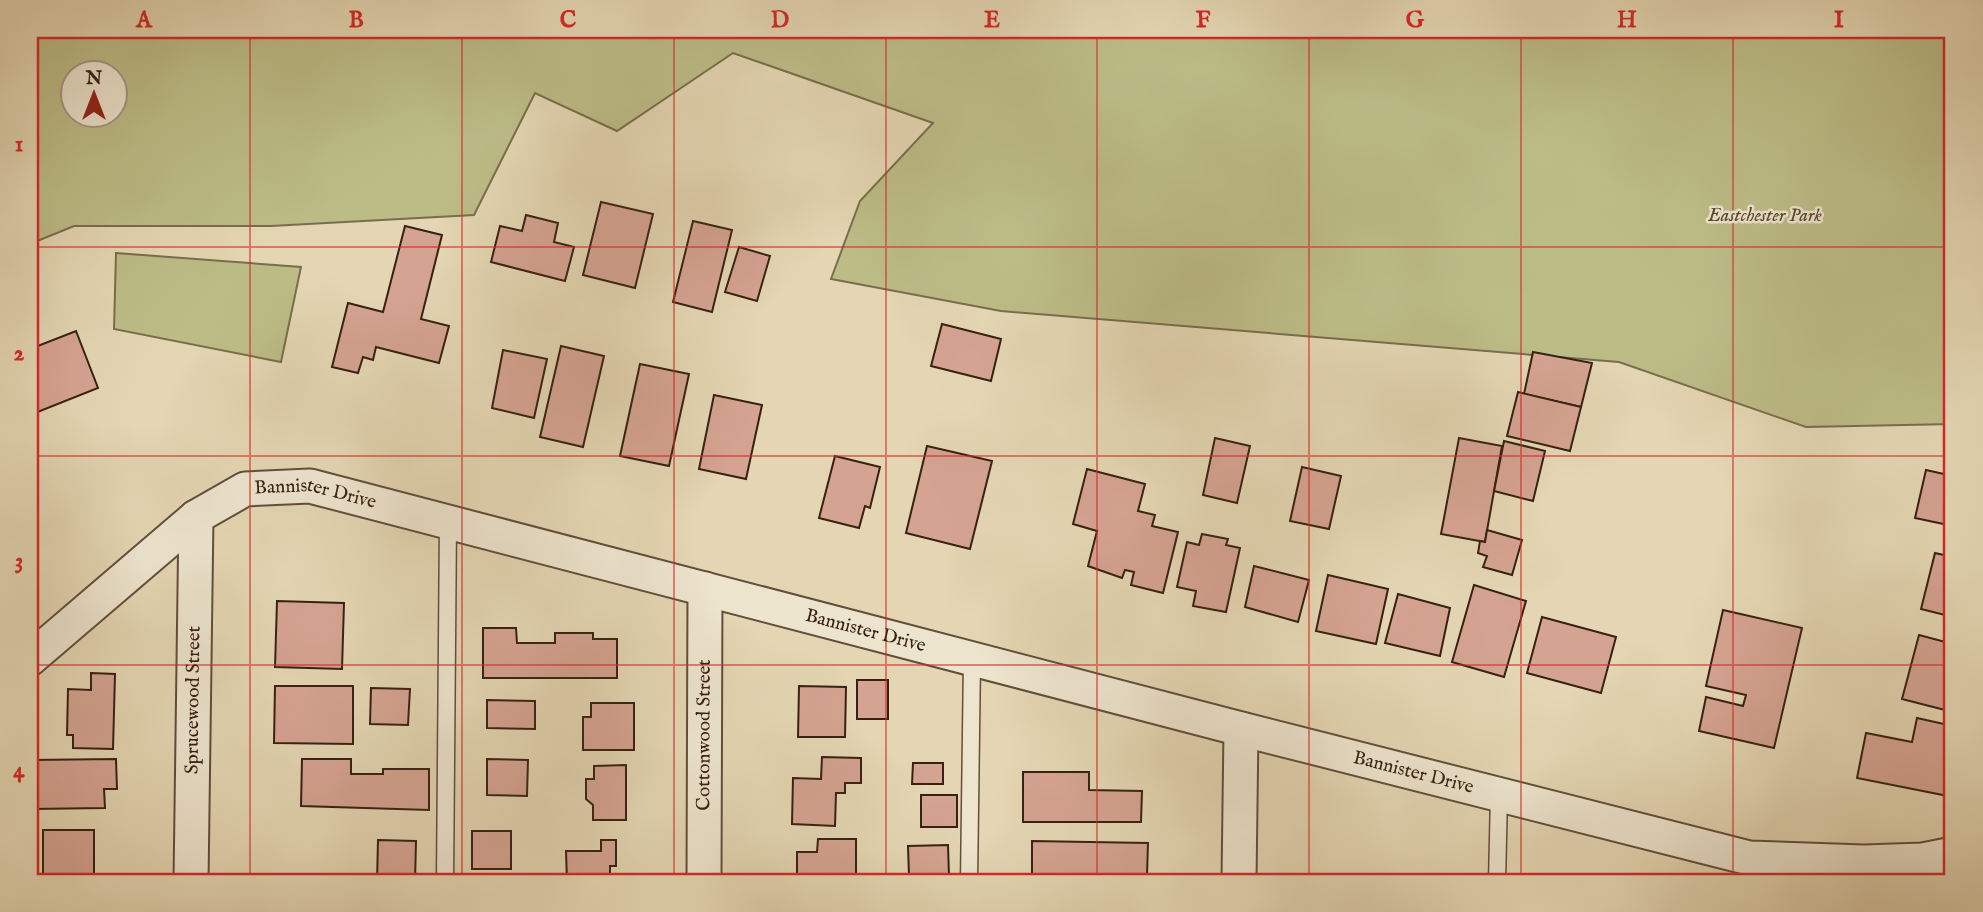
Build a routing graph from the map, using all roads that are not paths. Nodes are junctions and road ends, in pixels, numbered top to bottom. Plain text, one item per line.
1 (196, 516) junction
2 (448, 521) junction
3 (705, 589) junction
4 (30, 659) edge
5 (972, 659) junction
6 (1241, 729) junction
7 (1499, 795) junction
8 (1953, 854) edge
9 (1749, 870) edge
10 (191, 882) edge
11 (445, 882) edge
12 (704, 882) edge
13 (968, 882) edge
14 (1239, 882) edge
15 (1497, 882) edge

1 - 2 street, Bannister Drive
1 - 4 street, Bannister Drive
1 - 10 street, Sprucewood Street
2 - 3 street, Bannister Drive
2 - 11 lane
3 - 5 street, Bannister Drive
3 - 12 street, Cottonwood Street
5 - 6 street, Bannister Drive
5 - 13 lane
6 - 7 street, Bannister Drive
6 - 14 street
7 - 9 street, Bannister Drive
7 - 15 lane
8 - 9 street, Bannister Drive

